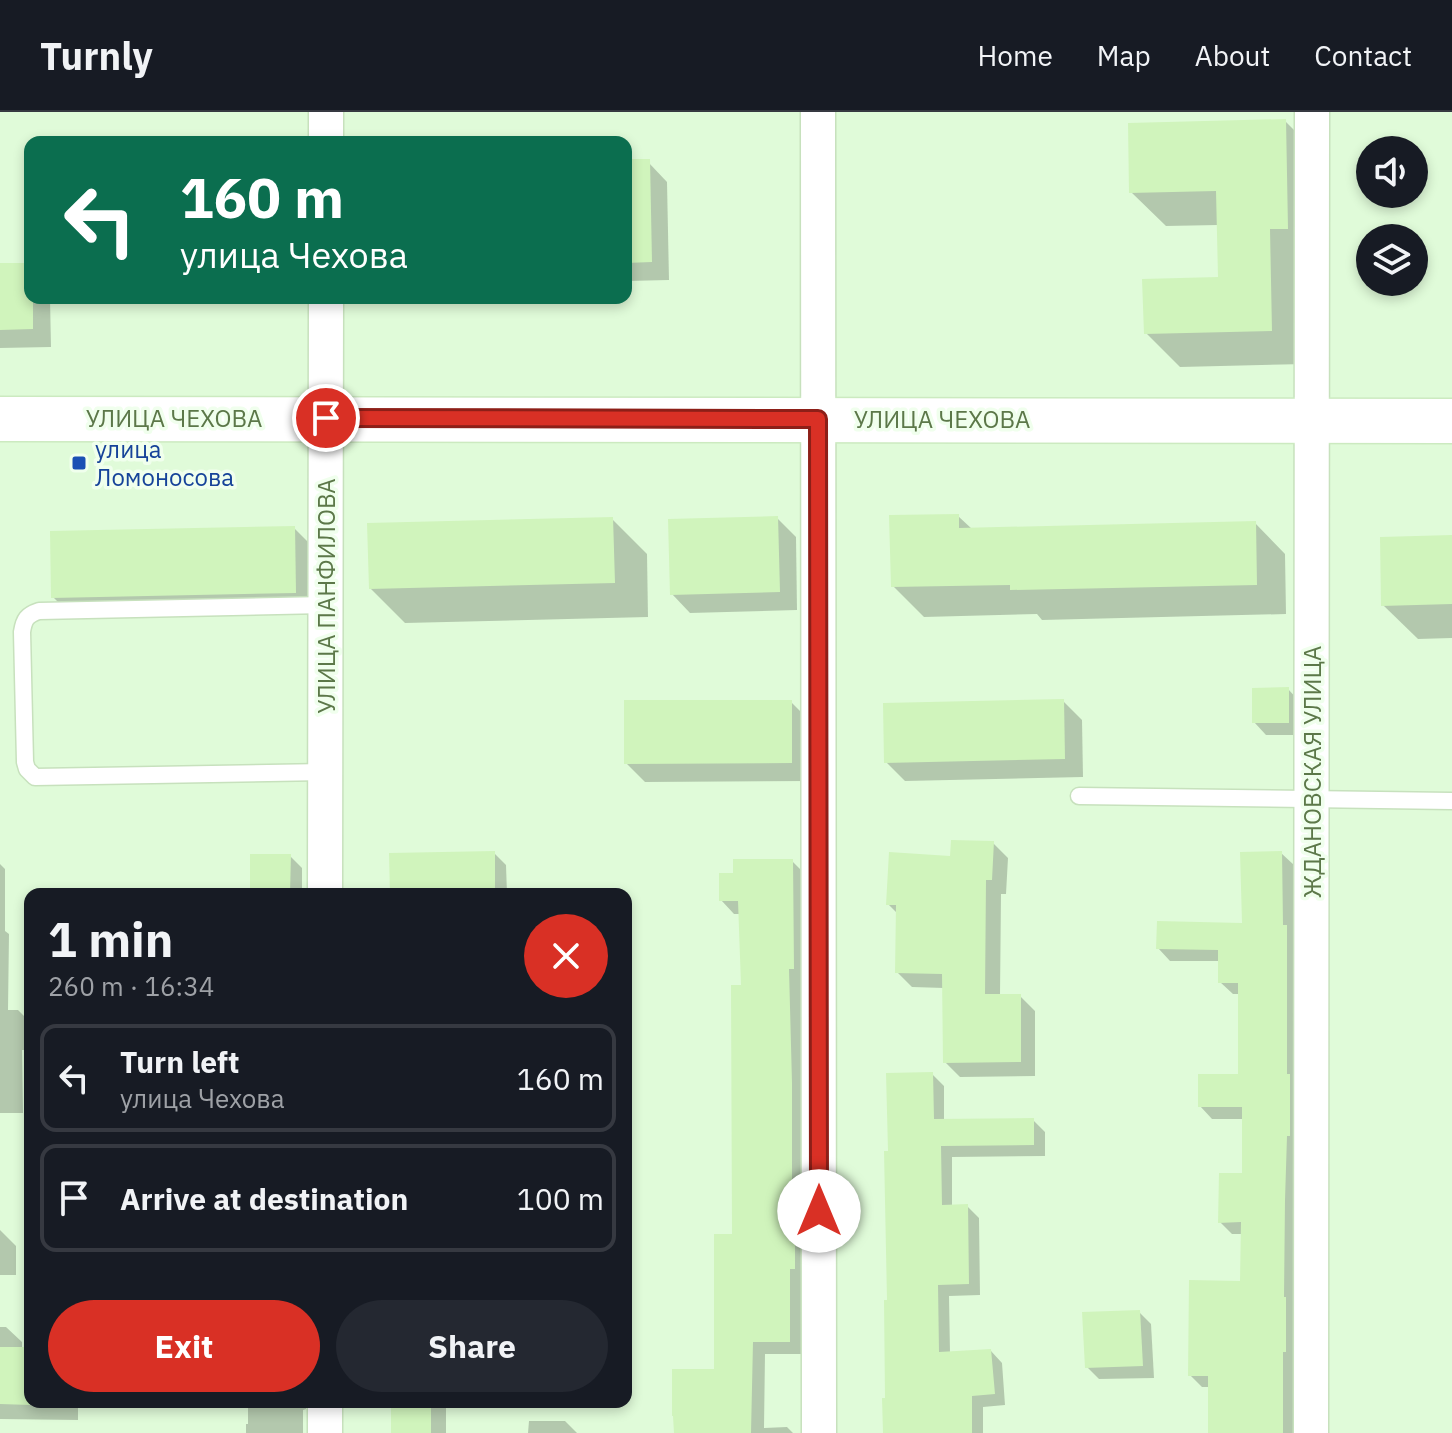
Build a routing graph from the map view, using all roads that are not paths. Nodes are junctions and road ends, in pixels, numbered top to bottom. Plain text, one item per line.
1 (326, 112) edge
2 (818, 112) edge
3 (1312, 112) edge
4 (326, 136) edge
5 (326, 304) edge
6 (326, 418) junction
7 (0, 419) edge
8 (818, 419) junction
9 (1312, 421) junction
10 (1452, 421) edge
11 (325, 605) junction
12 (325, 772) junction
13 (1079, 796) dead end
14 (1312, 799) junction
15 (1452, 801) edge
16 (325, 888) edge
17 (325, 1408) edge
18 (325, 1433) edge
19 (819, 1433) edge
20 (1311, 1433) edge

1 - 4 street
2 - 8 street
3 - 9 street, ЖДАНОВСКАЯ УЛИЦА
5 - 6 street, УЛИЦА ПАНФИЛОВА
6 - 7 main road, УЛИЦА ЧЕХОВА
6 - 8 main road, УЛИЦА ЧЕХОВА
6 - 11 street, УЛИЦА ПАНФИЛОВА
8 - 9 main road, УЛИЦА ЧЕХОВА
8 - 19 street
9 - 10 main road, УЛИЦА ЧЕХОВА
9 - 14 street, ЖДАНОВСКАЯ УЛИЦА
11 - 12 street, УЛИЦА ПАНФИЛОВА
11 - 12 lane
12 - 16 street, УЛИЦА ПАНФИЛОВА
13 - 14 lane
14 - 15 lane
14 - 20 street, ЖДАНОВСКАЯ УЛИЦА
17 - 18 street

